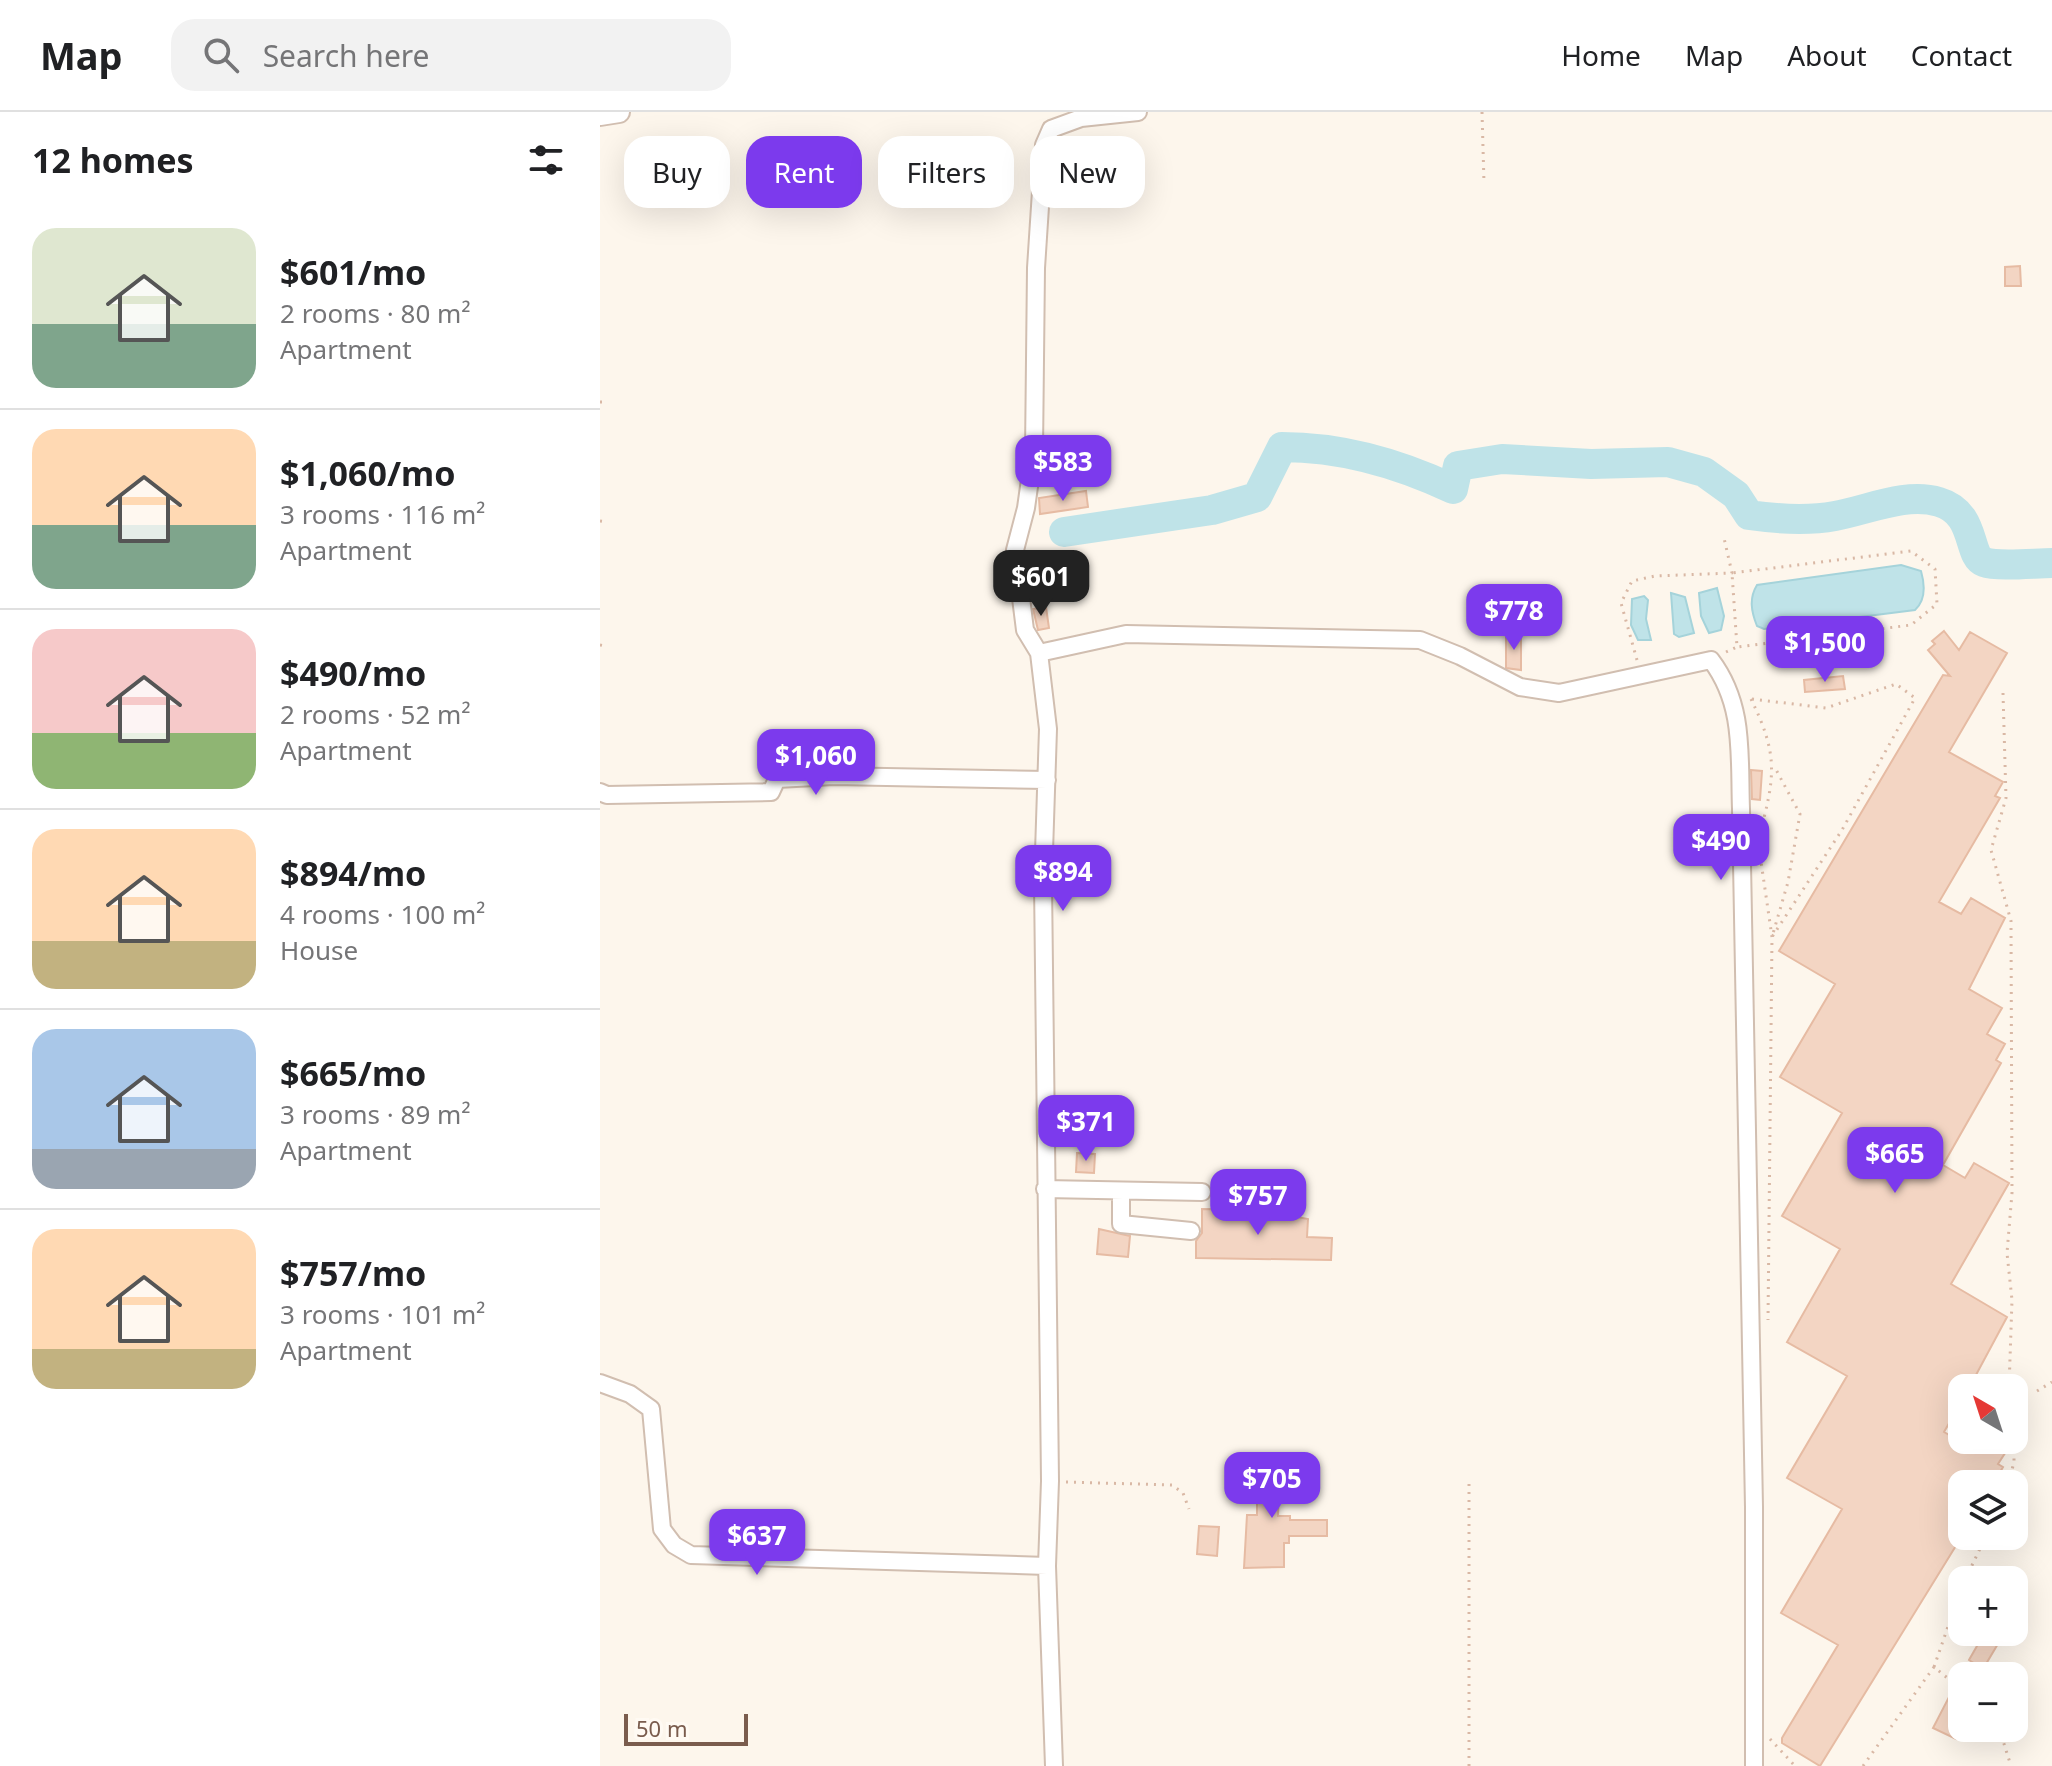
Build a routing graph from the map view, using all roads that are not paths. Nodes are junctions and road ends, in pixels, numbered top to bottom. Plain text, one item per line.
1 (619, 112) edge
2 (1138, 112) edge
3 (600, 115) edge
4 (1039, 653) junction
5 (1047, 780) junction
6 (600, 792) edge
7 (1045, 1189) junction
8 (1202, 1192) dead end
9 (1121, 1193) junction
10 (1191, 1231) dead end
11 (600, 1383) edge
12 (1047, 1566) junction
13 (1054, 1766) edge
14 (1754, 1766) edge

1 - 3 street
2 - 4 street
4 - 5 street
4 - 14 street
5 - 6 street
5 - 7 street
7 - 9 street
7 - 12 street
8 - 9 street
9 - 10 street
11 - 12 street
12 - 13 street

